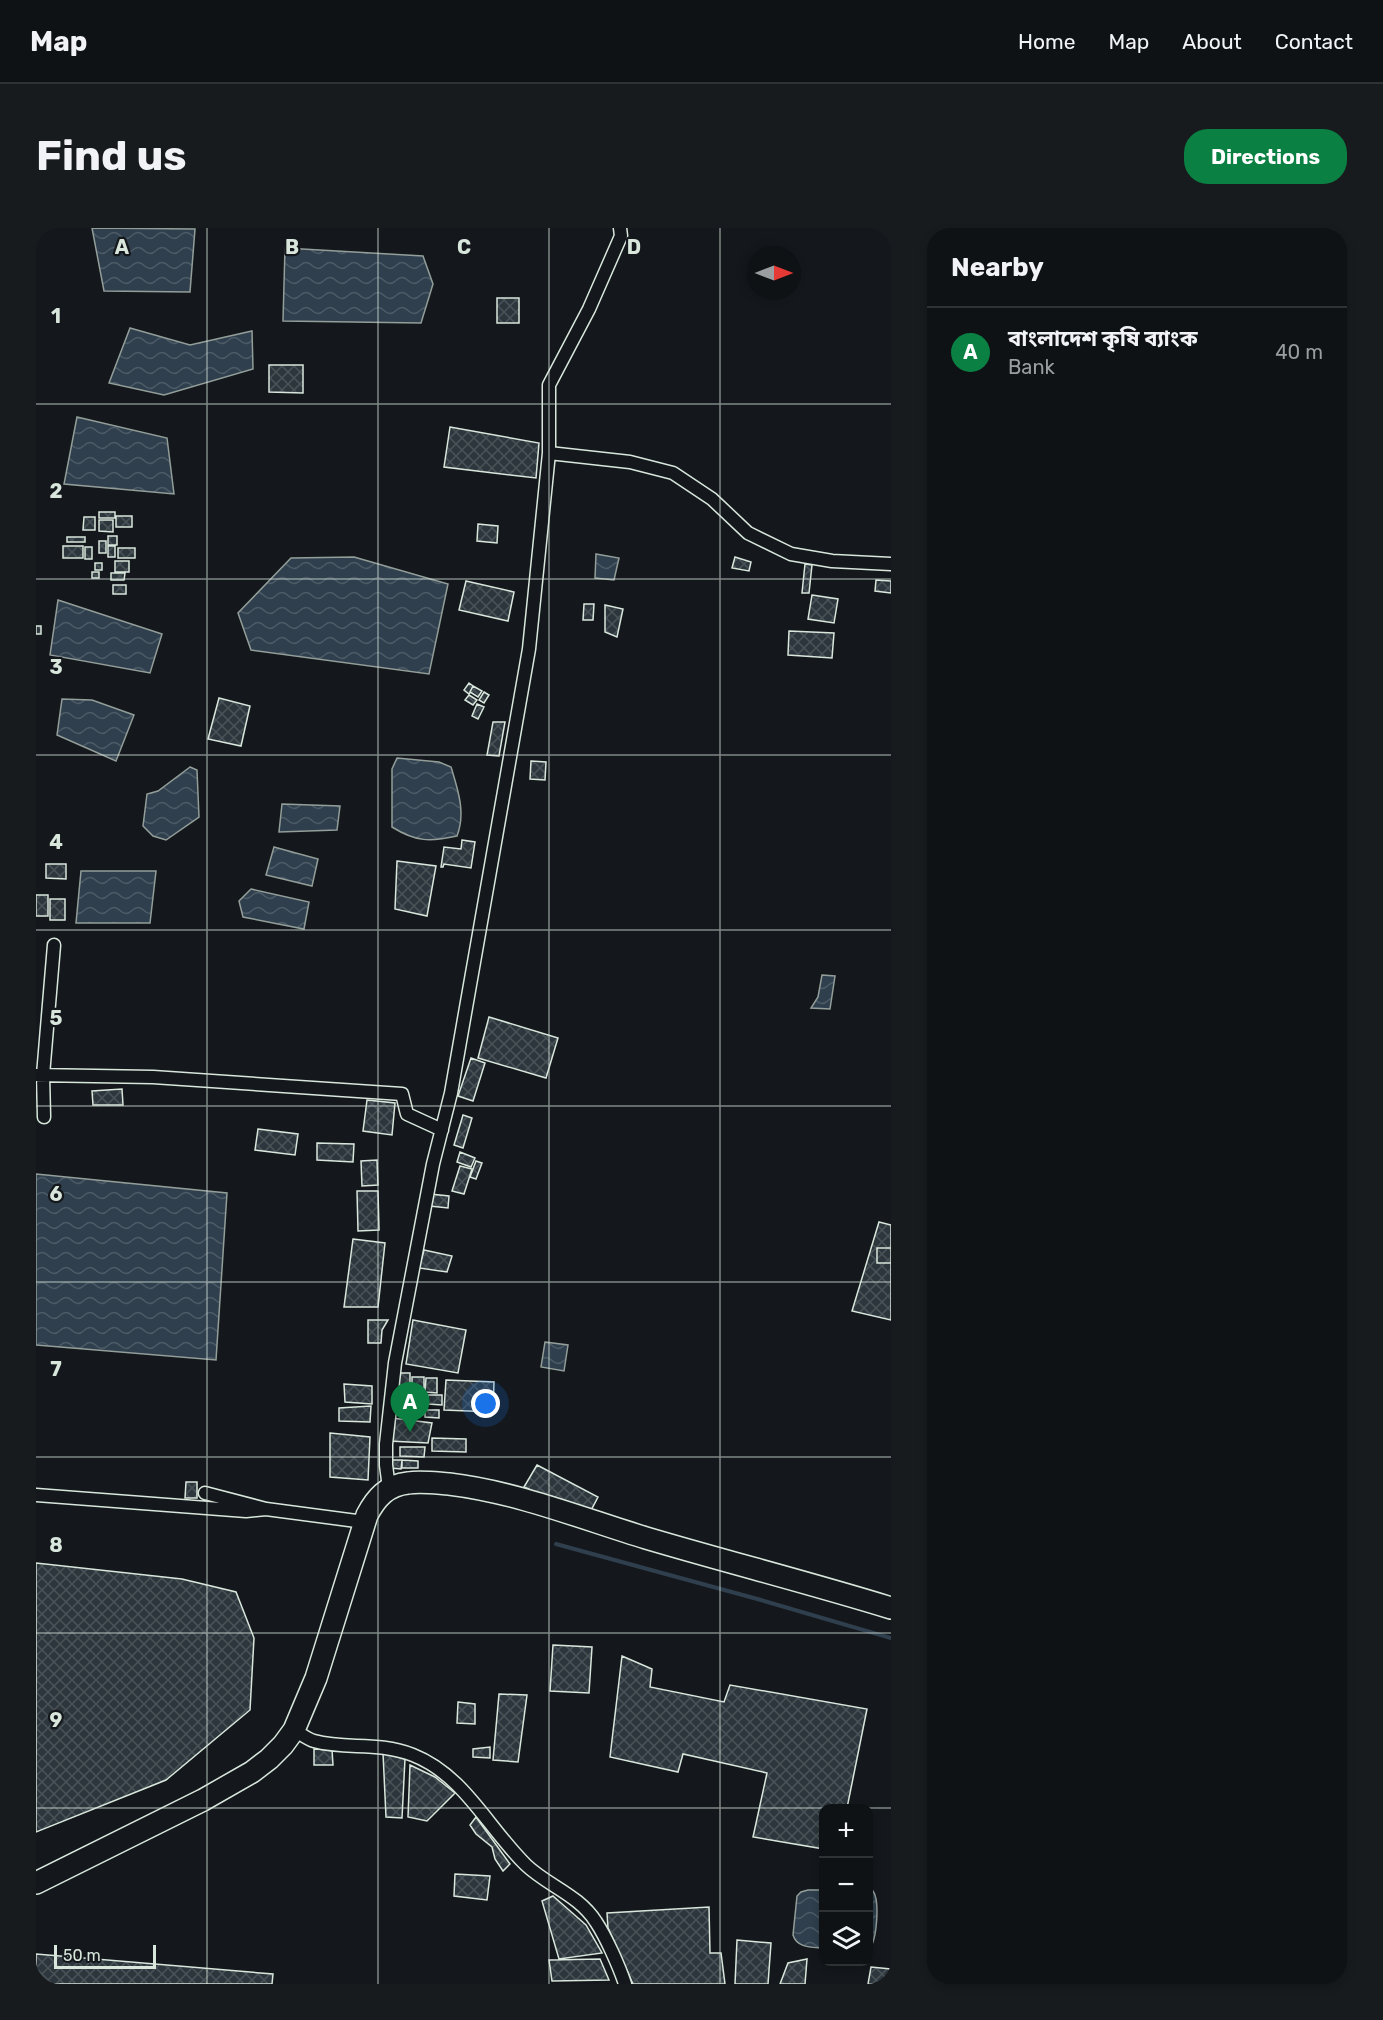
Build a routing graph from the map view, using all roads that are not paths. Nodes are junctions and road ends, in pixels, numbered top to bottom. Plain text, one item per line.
1 (620, 228) edge
2 (549, 453) junction
3 (891, 564) edge
4 (54, 945) dead end
5 (39, 1075) edge
6 (44, 1117) dead end
7 (442, 1130) junction
8 (389, 1488) junction
9 (205, 1493) dead end
10 (36, 1495) edge
11 (266, 1509) junction
12 (364, 1522) junction
13 (891, 1608) edge
14 (294, 1730) junction
15 (36, 1882) edge
16 (625, 1984) edge

1 - 2 street
2 - 3 street
2 - 7 street
4 - 5 street
5 - 6 street
5 - 7 street
7 - 8 street
8 - 12 highway
8 - 13 highway
9 - 11 street
10 - 11 street
11 - 12 street
12 - 14 highway
14 - 15 highway
14 - 16 street

